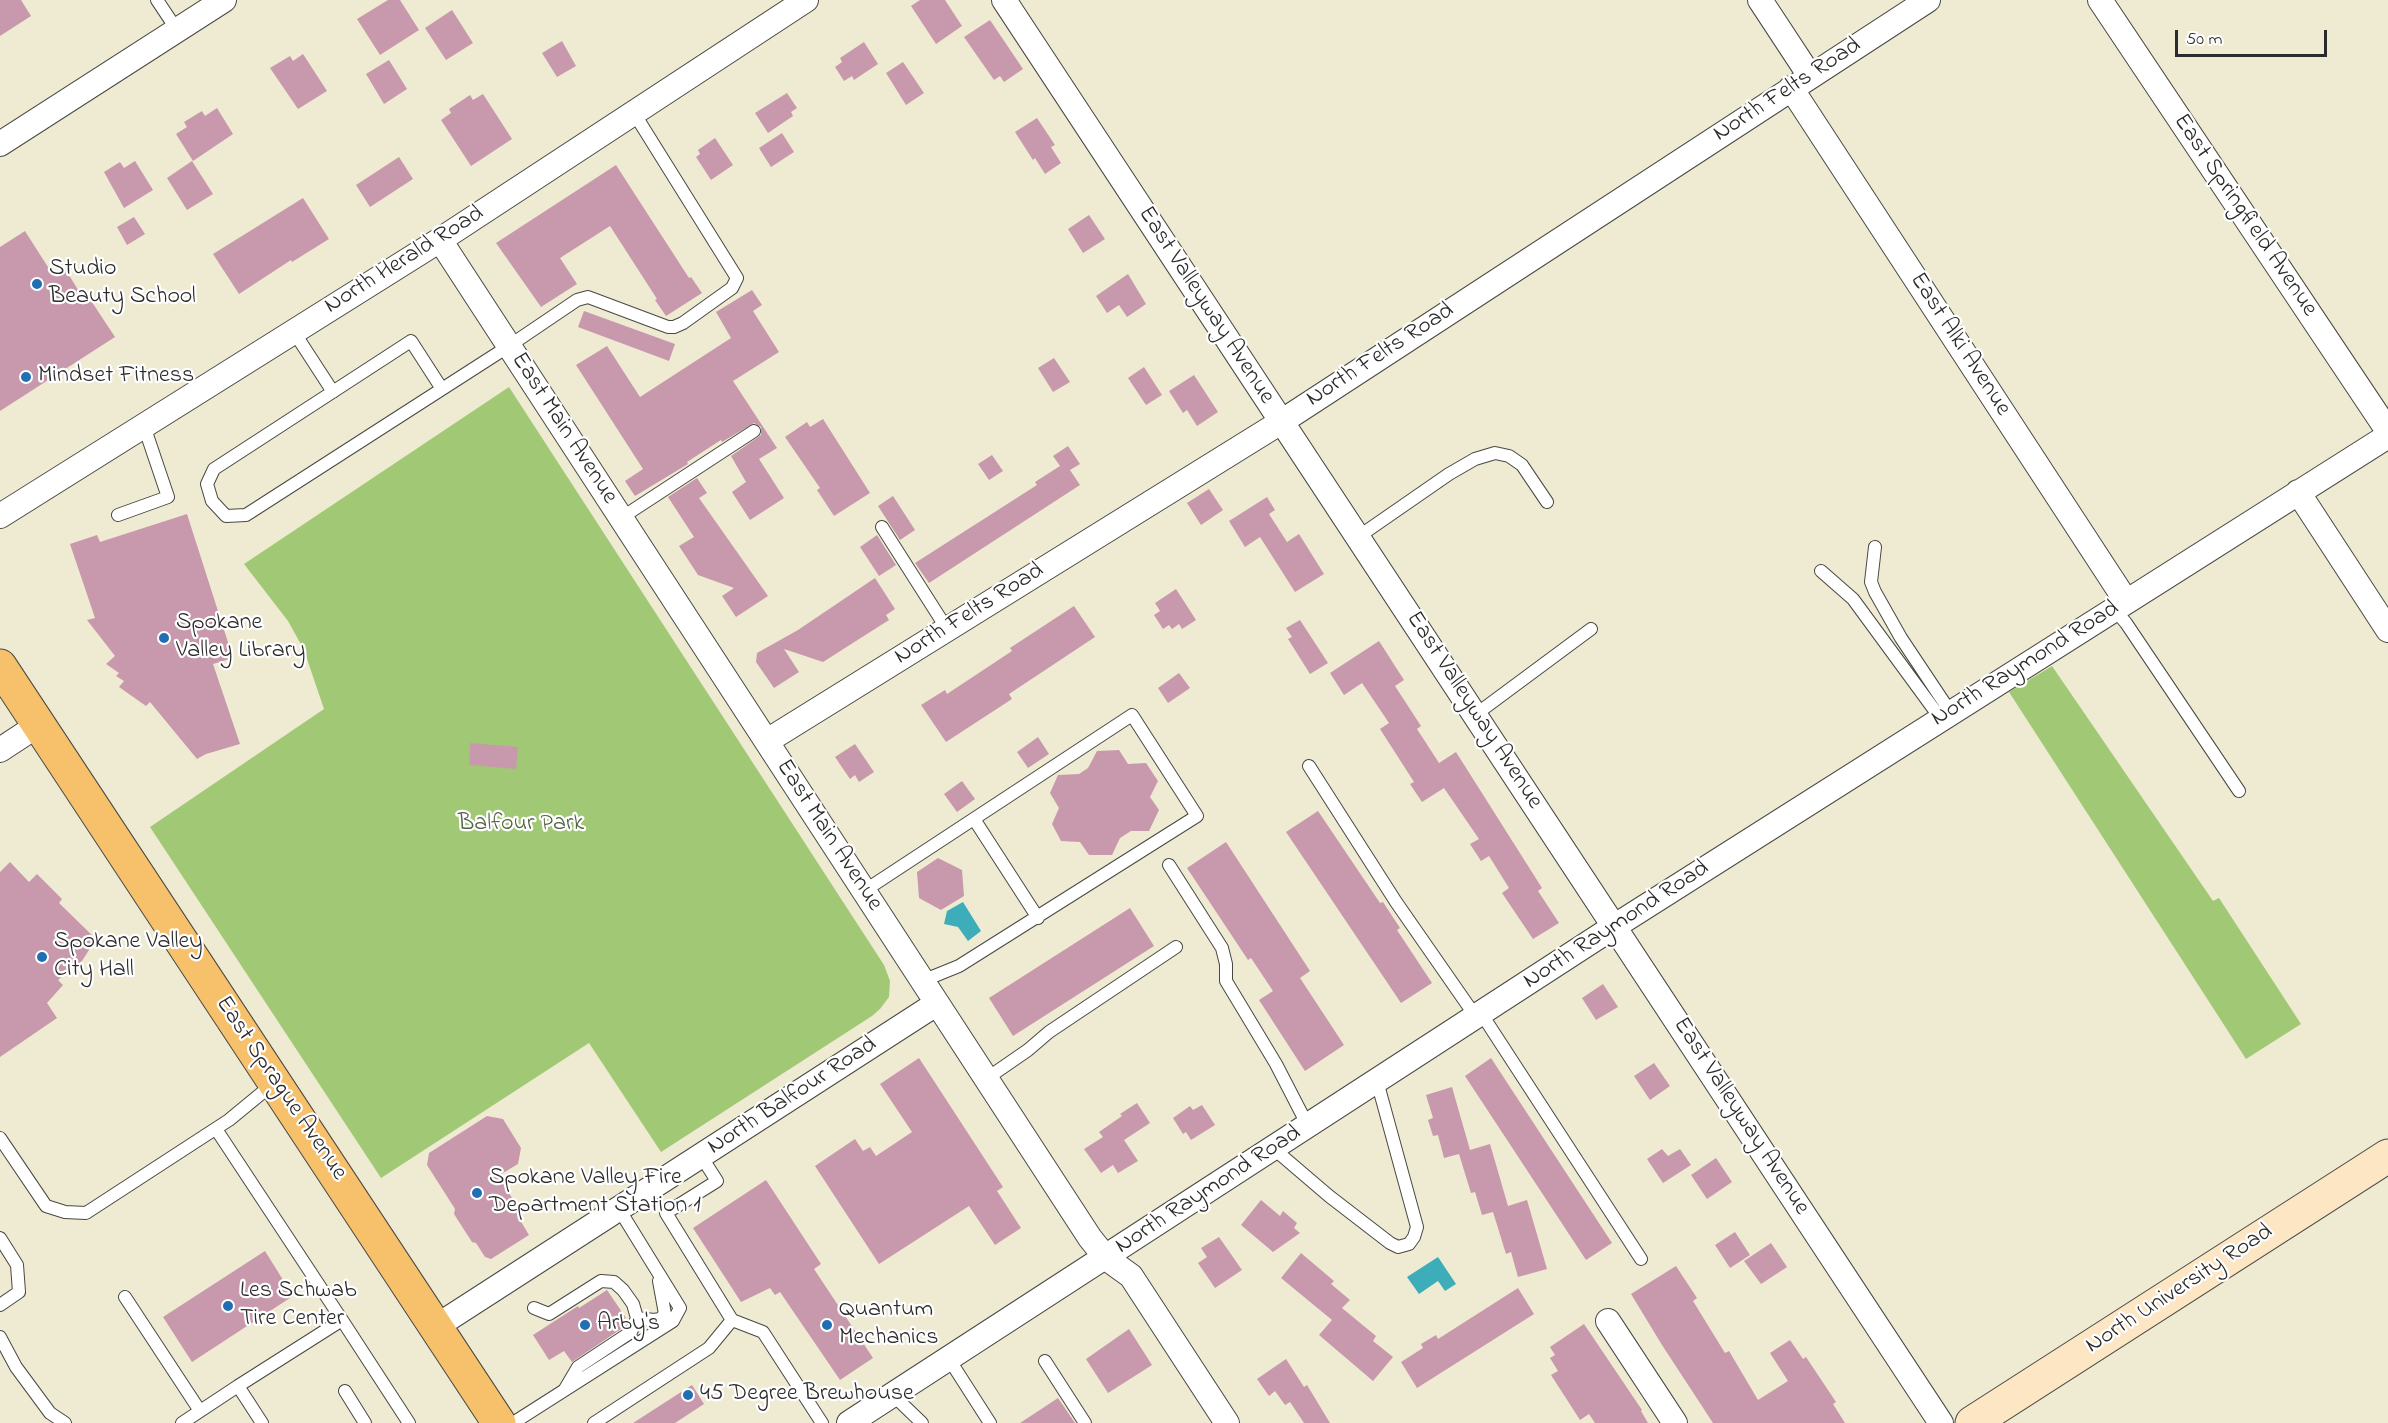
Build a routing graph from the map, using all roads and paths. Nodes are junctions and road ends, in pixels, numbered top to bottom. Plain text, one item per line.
1 (157, 0) edge
2 (224, 0) edge
3 (806, 0) edge
4 (1004, 0) edge
5 (1760, 0) edge
6 (1928, 0) edge
7 (2100, 0) edge
8 (177, 30) junction
9 (1801, 82) junction
10 (634, 113) junction
11 (0, 144) edge
12 (440, 240) junction
13 (294, 332) junction
14 (509, 346) junction
15 (442, 389) junction
16 (333, 392) junction
17 (1281, 422) junction
18 (144, 426) junction
19 (754, 431) dead end
20 (2388, 433) edge
21 (2298, 492) junction
22 (1547, 502) dead end
23 (118, 514) dead end
24 (0, 516) edge
25 (621, 518) junction
26 (882, 527) dead end
27 (1358, 537) junction
28 (1875, 547) dead end
29 (1821, 571) dead end
30 (2120, 605) junction
31 (947, 629) junction
32 (1591, 629) dead end
33 (2388, 630) edge
34 (0, 666) edge
35 (1475, 715) junction
36 (1946, 716) junction
37 (38, 725) junction
38 (767, 741) junction
39 (0, 750) edge
40 (1309, 766) dead end
41 (2239, 791) dead end
42 (974, 819) junction
43 (1169, 865) dead end
44 (864, 891) junction
45 (1038, 918) junction
46 (1615, 926) junction
47 (1176, 947) dead end
48 (922, 981) junction
49 (936, 1004) junction
50 (1479, 1015) junction
51 (986, 1079) junction
52 (1377, 1081) junction
53 (275, 1082) junction
54 (1308, 1126) junction
55 (216, 1129) junction
56 (0, 1138) edge
57 (1274, 1149) junction
58 (701, 1156) junction
59 (2388, 1156) edge
60 (619, 1209) junction
61 (0, 1239) edge
62 (1106, 1258) junction
63 (1641, 1259) dead end
64 (657, 1271) junction
65 (125, 1297) dead end
66 (0, 1305) edge
67 (534, 1308) dead end
68 (637, 1318) junction
69 (342, 1320) junction
70 (732, 1320) junction
71 (1608, 1321) dead end
72 (437, 1326) junction
73 (0, 1337) edge
74 (949, 1359) junction
75 (1045, 1360) dead end
76 (238, 1386) junction
77 (565, 1390) junction
78 (345, 1391) dead end
79 (893, 1395) junction
80 (200, 1411) junction
81 (65, 1423) edge
82 (182, 1423) edge
83 (262, 1423) edge
84 (365, 1423) edge
85 (409, 1423) edge
86 (499, 1423) edge
87 (513, 1423) edge
88 (594, 1423) edge
89 (822, 1423) edge
90 (849, 1423) edge
91 (922, 1423) edge
92 (990, 1423) edge
93 (1085, 1423) edge
94 (1227, 1423) edge
95 (1675, 1423) edge
96 (1941, 1423) edge
97 (1972, 1423) edge

1 - 8 lane
2 - 8 street
3 - 10 street, North Herald Road
4 - 17 street, East Valleyway Avenue
5 - 9 street, East Alki Avenue
6 - 9 street, North Felts Road
7 - 20 street, East Springfield Avenue
8 - 11 street
9 - 17 street, North Felts Road
9 - 30 street, East Alki Avenue
10 - 12 street, North Herald Road
10 - 14 lane
12 - 13 street, North Herald Road
12 - 14 street, East Main Avenue
13 - 16 lane
13 - 18 street, North Herald Road
14 - 15 lane
14 - 25 street, East Main Avenue
15 - 16 lane
15 - 16 lane
17 - 27 street, East Valleyway Avenue
17 - 31 street, North Felts Road
18 - 23 lane
18 - 24 street, North Herald Road
19 - 25 lane
20 - 21 street, North Raymond Road
21 - 30 street, North Raymond Road
21 - 33 street
22 - 27 lane
25 - 38 street, East Main Avenue
26 - 31 lane
27 - 35 street, East Valleyway Avenue
28 - 36 lane
29 - 36 lane
30 - 36 street, North Raymond Road
30 - 41 lane
31 - 38 street, North Felts Road
32 - 35 lane
34 - 37 main road, East Sprague Avenue
35 - 46 street, East Valleyway Avenue
36 - 46 street, North Raymond Road
37 - 39 street
37 - 53 main road, East Sprague Avenue
38 - 44 street, East Main Avenue
40 - 50 lane
42 - 44 lane
42 - 45 lane
42 - 45 lane
43 - 54 lane
44 - 48 street, East Main Avenue
45 - 48 lane
46 - 50 street, North Raymond Road
46 - 96 street, East Valleyway Avenue
47 - 51 lane
48 - 49 street, East Main Avenue
49 - 51 street, East Main Avenue
49 - 58 street, North Balfour Road
50 - 52 street, North Raymond Road
50 - 63 lane
51 - 62 street, East Main Avenue
52 - 54 street, North Raymond Road
52 - 57 lane
53 - 55 lane
53 - 72 main road, East Sprague Avenue
54 - 57 street, North Raymond Road
55 - 56 lane
55 - 69 lane
57 - 62 street, North Raymond Road
58 - 60 street, North Balfour Road
58 - 70 lane
59 - 97 main road, North University Road
60 - 64 lane
60 - 72 street, North Balfour Road
61 - 66 lane
62 - 74 street, North Raymond Road
62 - 94 street, East Main Avenue
64 - 68 lane
64 - 77 lane
65 - 80 lane
67 - 68 lane
68 - 77 lane
69 - 76 lane
69 - 85 lane
70 - 88 lane
70 - 89 lane
71 - 95 street
72 - 86 main road, East Sprague Avenue
73 - 81 lane
74 - 79 street, North Raymond Road
74 - 92 lane
75 - 93 lane
76 - 80 lane
76 - 83 lane
77 - 87 lane
78 - 84 lane
79 - 90 street, North Raymond Road
79 - 91 lane
80 - 82 lane

